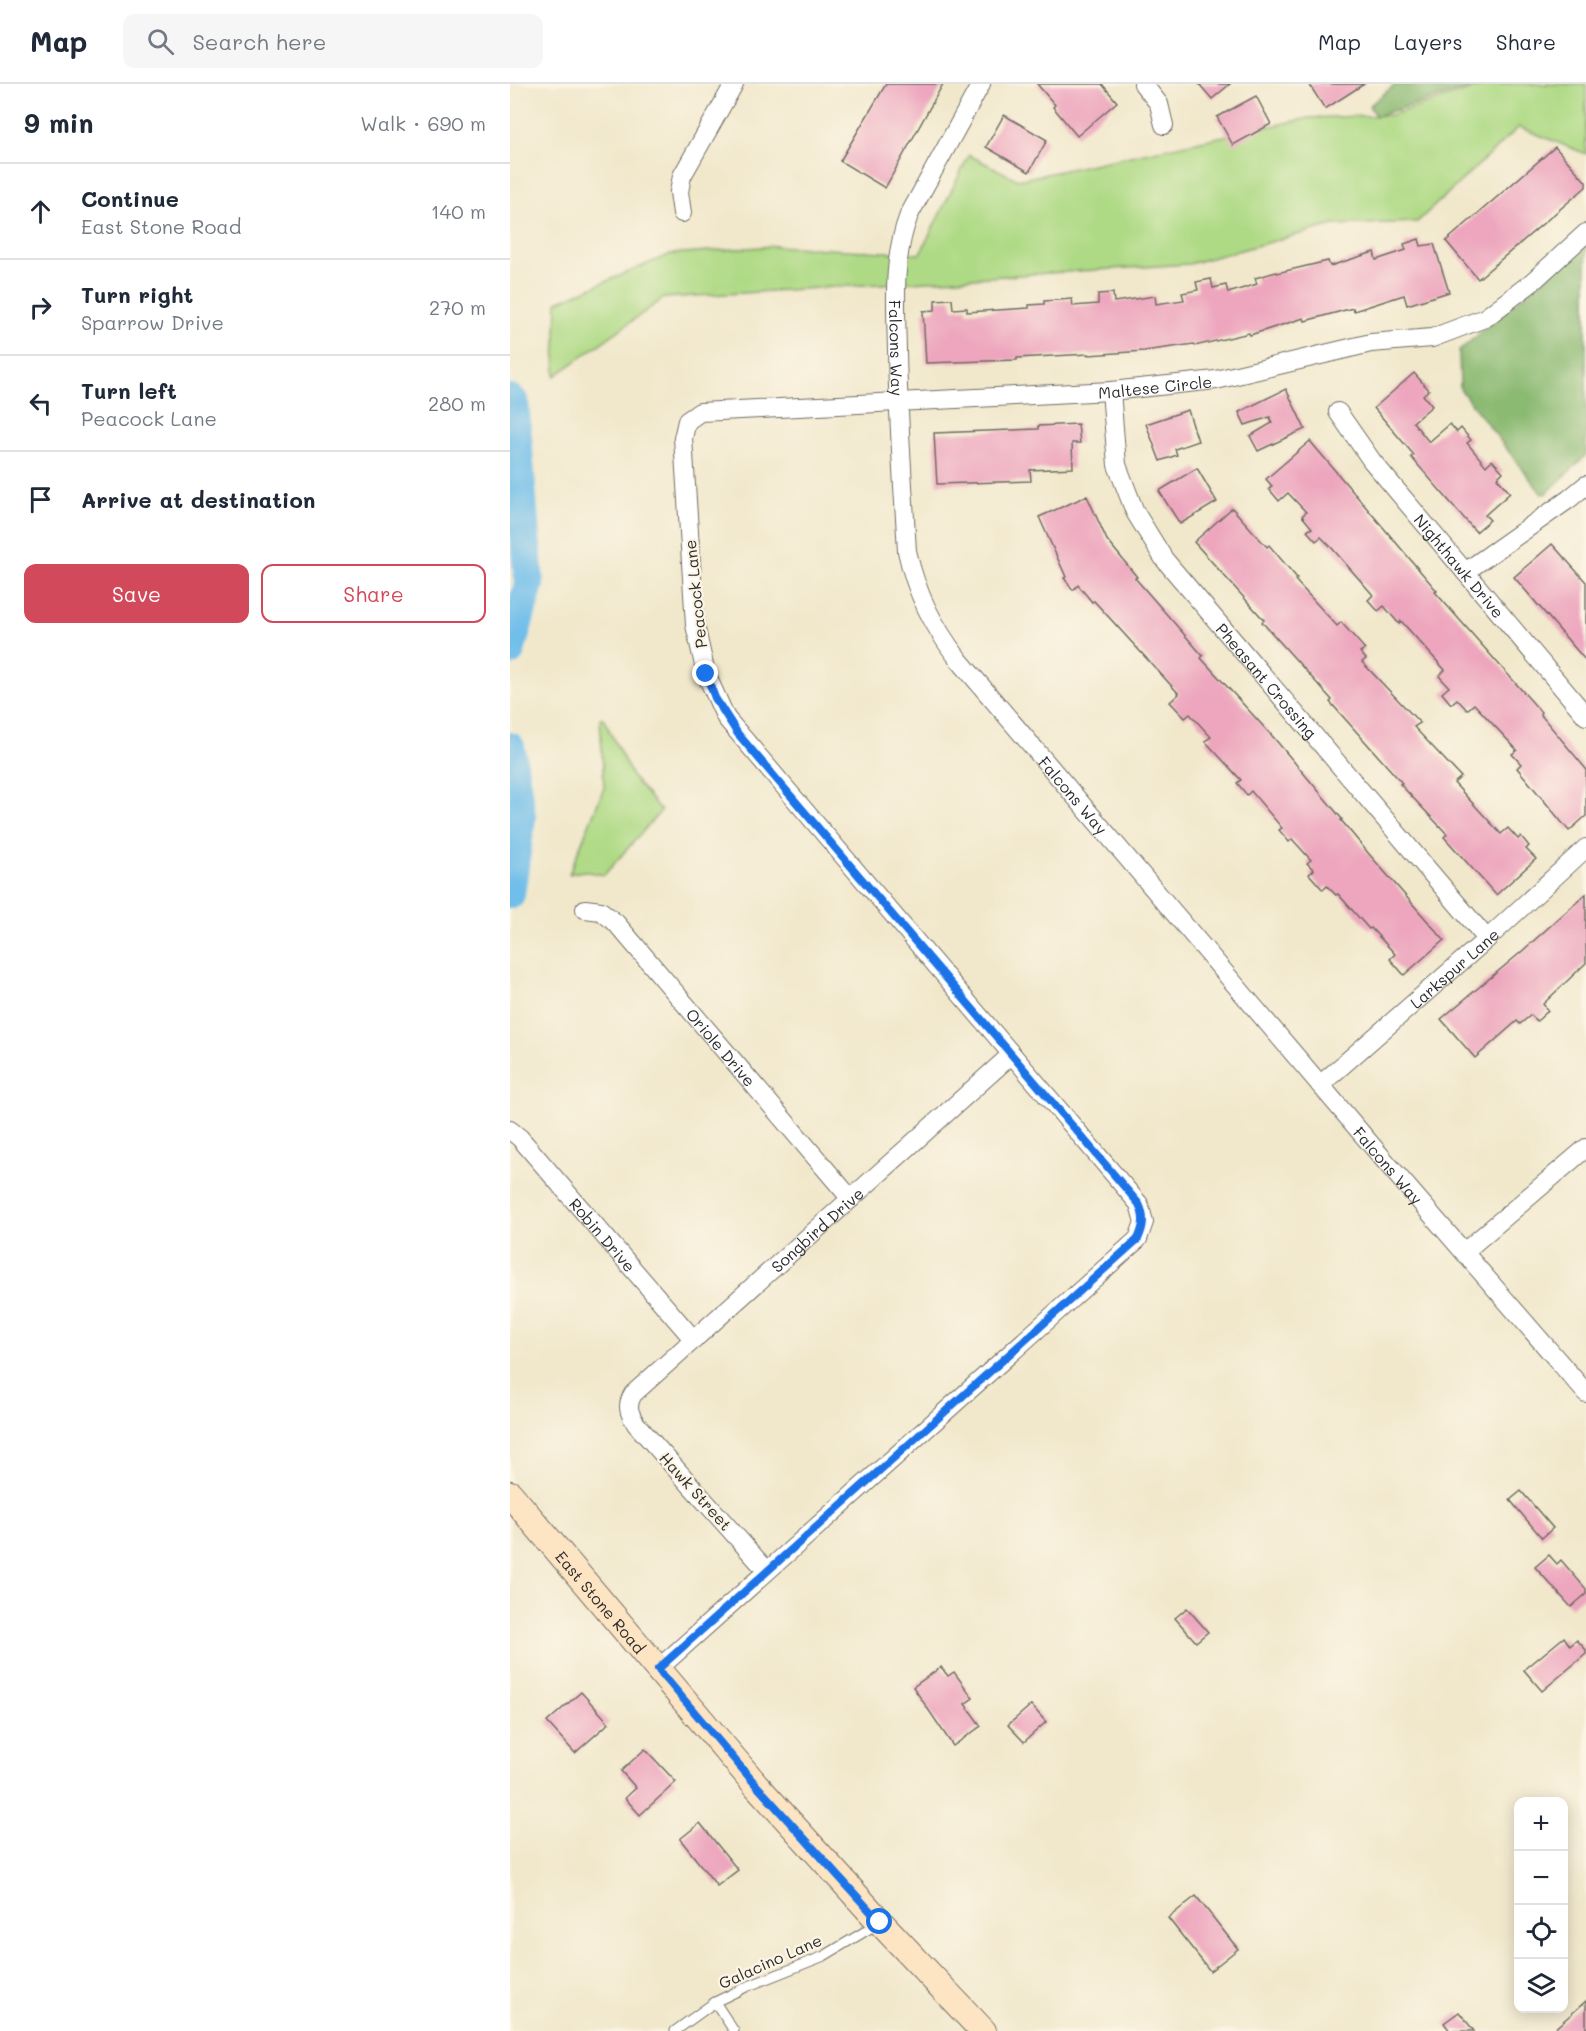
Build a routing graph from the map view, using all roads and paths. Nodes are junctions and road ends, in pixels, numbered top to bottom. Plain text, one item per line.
1 (734, 84) edge
2 (981, 84) edge
3 (1143, 84) edge
4 (1164, 125) dead end
5 (682, 213) dead end
6 (1586, 233) edge
7 (1111, 392) junction
8 (898, 402) junction
9 (1338, 412) dead end
10 (687, 421) joint
11 (1586, 485) edge
12 (1465, 572) junction
13 (1586, 716) edge
14 (1586, 848) edge
15 (585, 909) dead end
16 (1487, 939) junction
17 (1011, 1055) junction
18 (1320, 1085) junction
19 (510, 1130) edge
20 (1586, 1148) edge
21 (851, 1199) junction
22 (1464, 1252) junction
23 (694, 1340) junction
24 (1586, 1393) edge
25 (628, 1409) joint
26 (510, 1494) edge
27 (767, 1571) junction
28 (658, 1669) junction
29 (880, 1922) junction
30 (715, 2002) junction
31 (675, 2031) edge
32 (734, 2031) edge
33 (983, 2031) edge

1 - 5 street
2 - 8 street, Falcons Way
3 - 4 street
6 - 7 street, Maltese Circle
7 - 8 street, Maltese Circle
7 - 16 street, Pheasant Crossing
8 - 10 street, Maltese Circle
8 - 18 street, Falcons Way
9 - 12 street, Nighthawk Drive
10 - 17 street, Peacock Lane
11 - 12 street
12 - 13 street, Nighthawk Drive
14 - 16 street, Larkspur Lane
15 - 21 street, Oriole Drive
16 - 18 street, Larkspur Lane
17 - 21 street, Songbird Drive
17 - 27 street, Peacock Lane
18 - 22 street, Falcons Way
19 - 23 street, Robin Drive
20 - 22 street
21 - 23 street, Songbird Drive
22 - 24 street, Falcons Way
23 - 25 street, Songbird Drive
25 - 27 street, Hawk Street
26 - 28 main road, East Stone Road
27 - 28 street
28 - 29 main road, East Stone Road
29 - 30 lane, Galacino Lane
29 - 33 main road, East Stone Road
30 - 31 lane, Galacino Lane
30 - 32 lane

